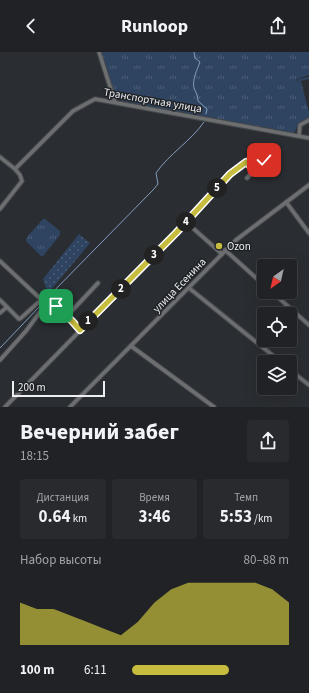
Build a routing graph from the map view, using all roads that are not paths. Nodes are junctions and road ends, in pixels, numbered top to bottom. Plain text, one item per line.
1 (99, 52) edge
2 (114, 102) junction
3 (309, 120) edge
4 (299, 136) junction
5 (309, 138) edge
6 (0, 157) edge
7 (264, 160) dead end
8 (15, 169) junction
9 (254, 170) junction
10 (247, 178) dead end
11 (309, 185) edge
12 (286, 202) junction
13 (0, 209) edge
14 (186, 222) junction
15 (309, 233) edge
16 (225, 250) junction
17 (222, 254) junction
18 (0, 261) edge
19 (257, 279) edge
20 (98, 283) dead end
21 (188, 288) junction
22 (280, 299) edge
23 (0, 300) edge
24 (41, 300) junction
25 (46, 304) junction
26 (7, 307) junction
27 (0, 314) edge
28 (67, 316) junction
29 (309, 326) edge
30 (80, 330) junction
31 (131, 346) junction
32 (272, 355) edge
33 (0, 360) edge
34 (297, 376) edge
35 (309, 385) edge
36 (5, 407) edge
37 (70, 407) edge
38 (214, 407) edge

1 - 2 street
2 - 4 street, Транспортная улица
2 - 8 street, Транспортная улица
3 - 4 street
4 - 5 street, Транспортная улица
6 - 8 street
7 - 9 street
8 - 13 street
9 - 10 street
9 - 14 street
11 - 12 street, улица Есенина
12 - 15 street
12 - 16 street, улица Есенина
14 - 17 street
14 - 30 street
16 - 17 street, улица Есенина
16 - 19 street
17 - 21 street, улица Есенина
18 - 24 street
20 - 28 street
21 - 31 street, улица Есенина
21 - 32 street
22 - 29 street
23 - 26 street
24 - 25 street
24 - 26 street
25 - 28 street
25 - 33 street
26 - 27 street
28 - 30 street
30 - 36 street
31 - 37 street, улица Есенина
31 - 38 street
34 - 35 street

